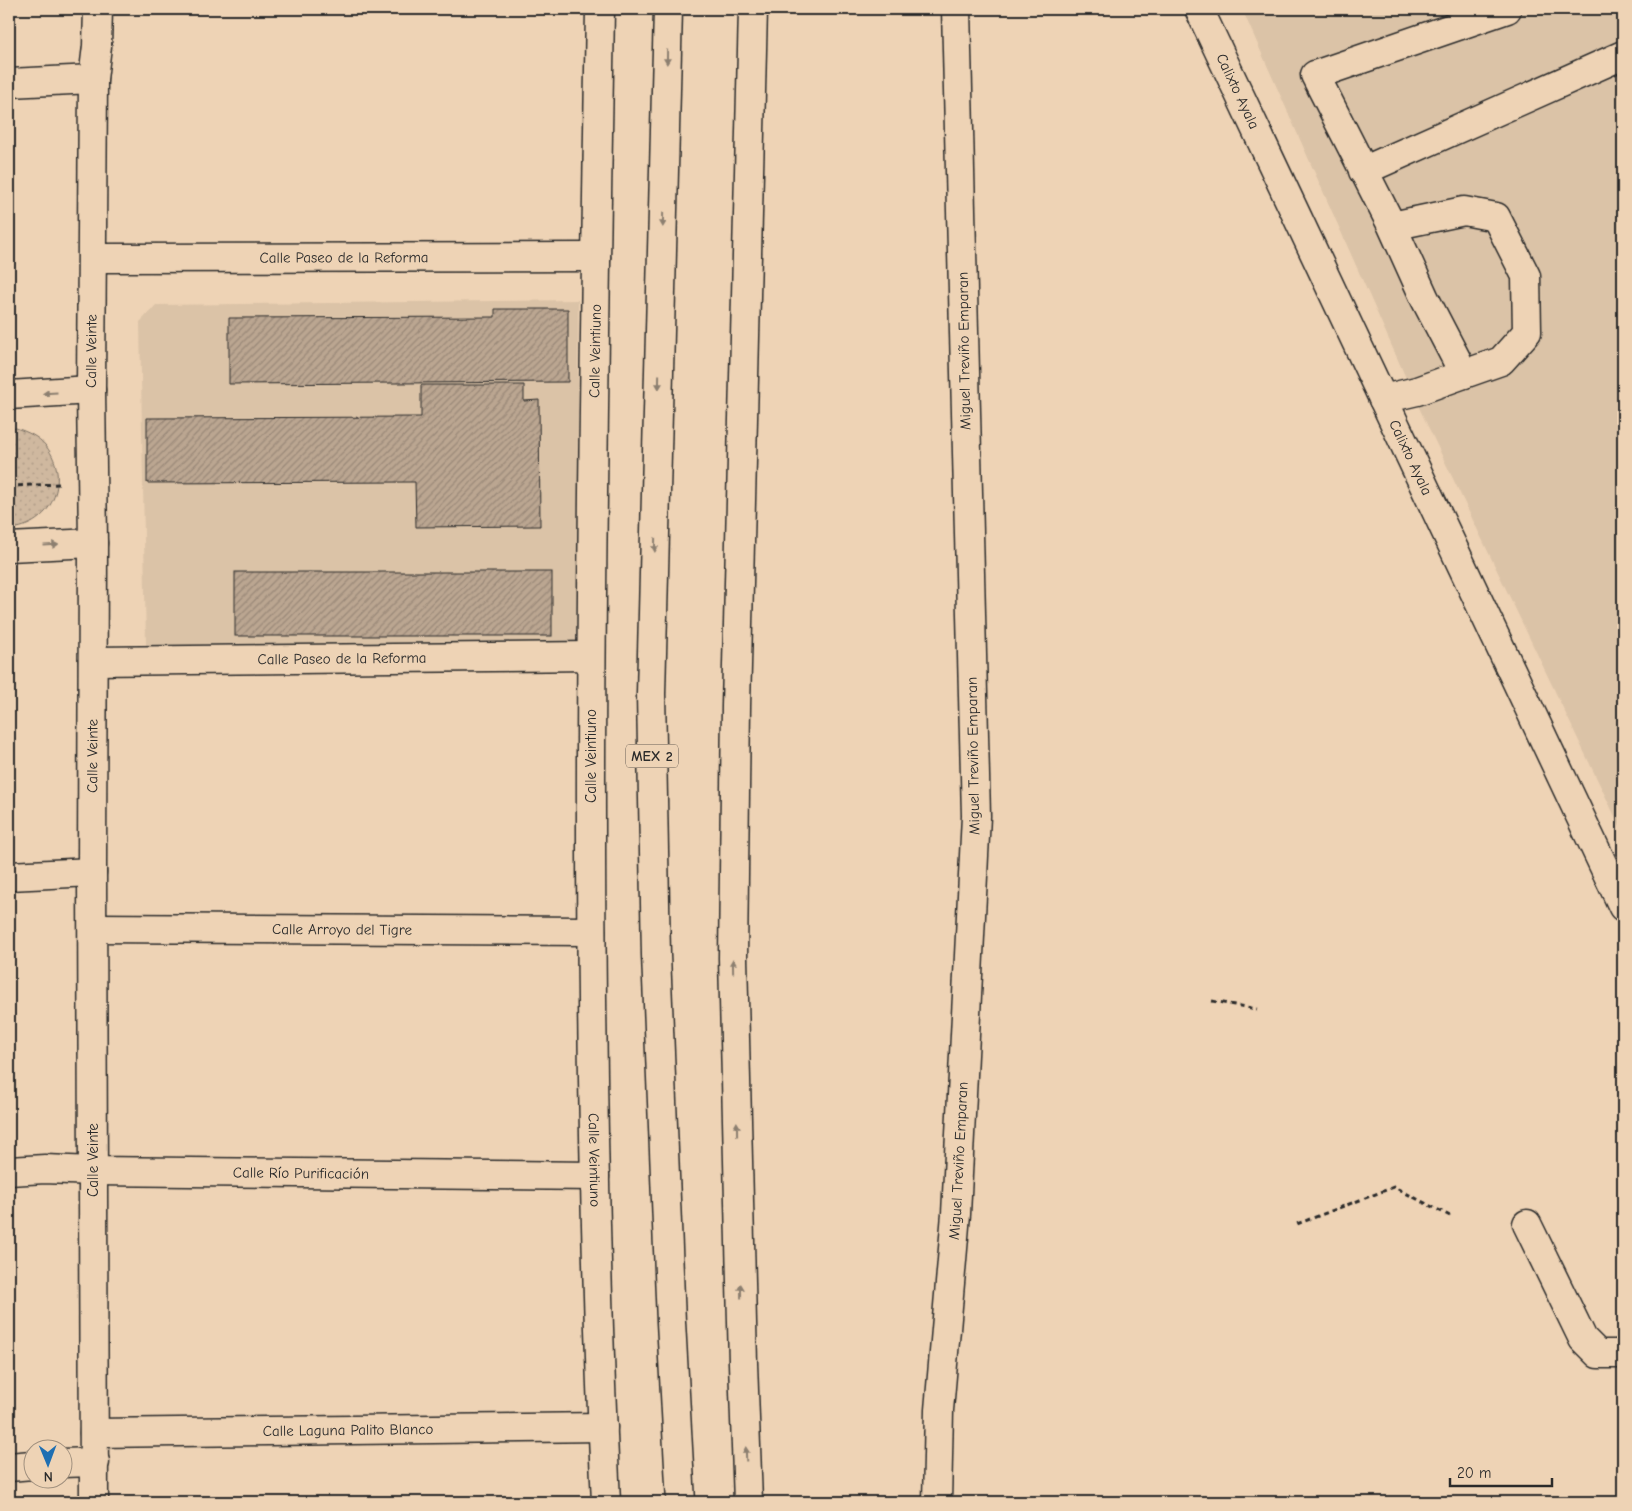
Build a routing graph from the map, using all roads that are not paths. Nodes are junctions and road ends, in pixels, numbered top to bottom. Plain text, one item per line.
1 (98, 9) edge
2 (600, 9) edge
3 (668, 9) edge
4 (753, 9) edge
5 (956, 9) edge
6 (1199, 9) edge
7 (1507, 9) edge
8 (1623, 55) edge
9 (92, 80) junction
10 (9, 83) edge
11 (1363, 171) junction
12 (1392, 226) junction
13 (596, 257) junction
14 (93, 258) junction
15 (1464, 374) junction
16 (91, 390) junction
17 (9, 395) edge
18 (1383, 399) junction
19 (93, 543) junction
20 (9, 547) edge
21 (591, 656) junction
22 (93, 662) junction
23 (92, 872) junction
24 (9, 876) edge
25 (1623, 906) edge
26 (93, 928) junction
27 (591, 931) junction
28 (9, 1171) edge
29 (93, 1171) junction
30 (595, 1176) junction
31 (1527, 1224) dead end
32 (1623, 1352) edge
33 (602, 1426) junction
34 (94, 1433) junction
35 (94, 1462) junction
36 (72, 1463) edge
37 (22, 1466) edge
38 (9, 1467) edge
39 (94, 1502) edge
40 (606, 1502) edge
41 (681, 1502) edge
42 (748, 1502) edge
43 (937, 1502) edge

1 - 9 main road, Calle Veinte
2 - 13 main road, Calle Veintiuno
3 -> 41 main road, MEX 2
42 -> 4 main road
5 - 43 main road, Miguel Treviño Emparan
6 - 18 main road, Calixto Ayala
7 - 11 main road
8 - 11 main road
9 - 10 main road
9 - 14 main road, Calle Veinte
11 - 12 main road
12 - 15 main road
12 - 15 main road
13 - 14 main road, Calle Paseo de la Reforma
13 - 21 main road, Calle Veintiuno
14 - 16 main road, Calle Veinte
15 - 18 main road
16 -> 17 main road
16 - 19 main road, Calle Veinte
18 - 25 main road, Calixto Ayala
20 -> 19 main road
19 - 22 main road, Calle Veinte
21 - 22 main road, Calle Paseo de la Reforma
21 - 27 main road, Calle Veintiuno
22 - 23 main road, Calle Veinte
23 - 24 main road
23 - 26 main road, Calle Veinte
26 - 27 main road, Calle Arroyo del Tigre
26 - 29 main road, Calle Veinte
27 - 30 main road, Calle Veintiuno
28 - 29 main road, Calle Río Purificación
29 - 30 main road, Calle Río Purificación
29 - 34 main road, Calle Veinte
30 - 33 main road, Calle Veintiuno
31 - 32 main road
33 - 34 main road, Calle Laguna Palito Blanco
33 - 40 main road, Calle Veintiuno
34 - 35 main road, Calle Veinte
35 - 36 main road
35 - 39 main road, Calle Veinte
37 - 38 main road

